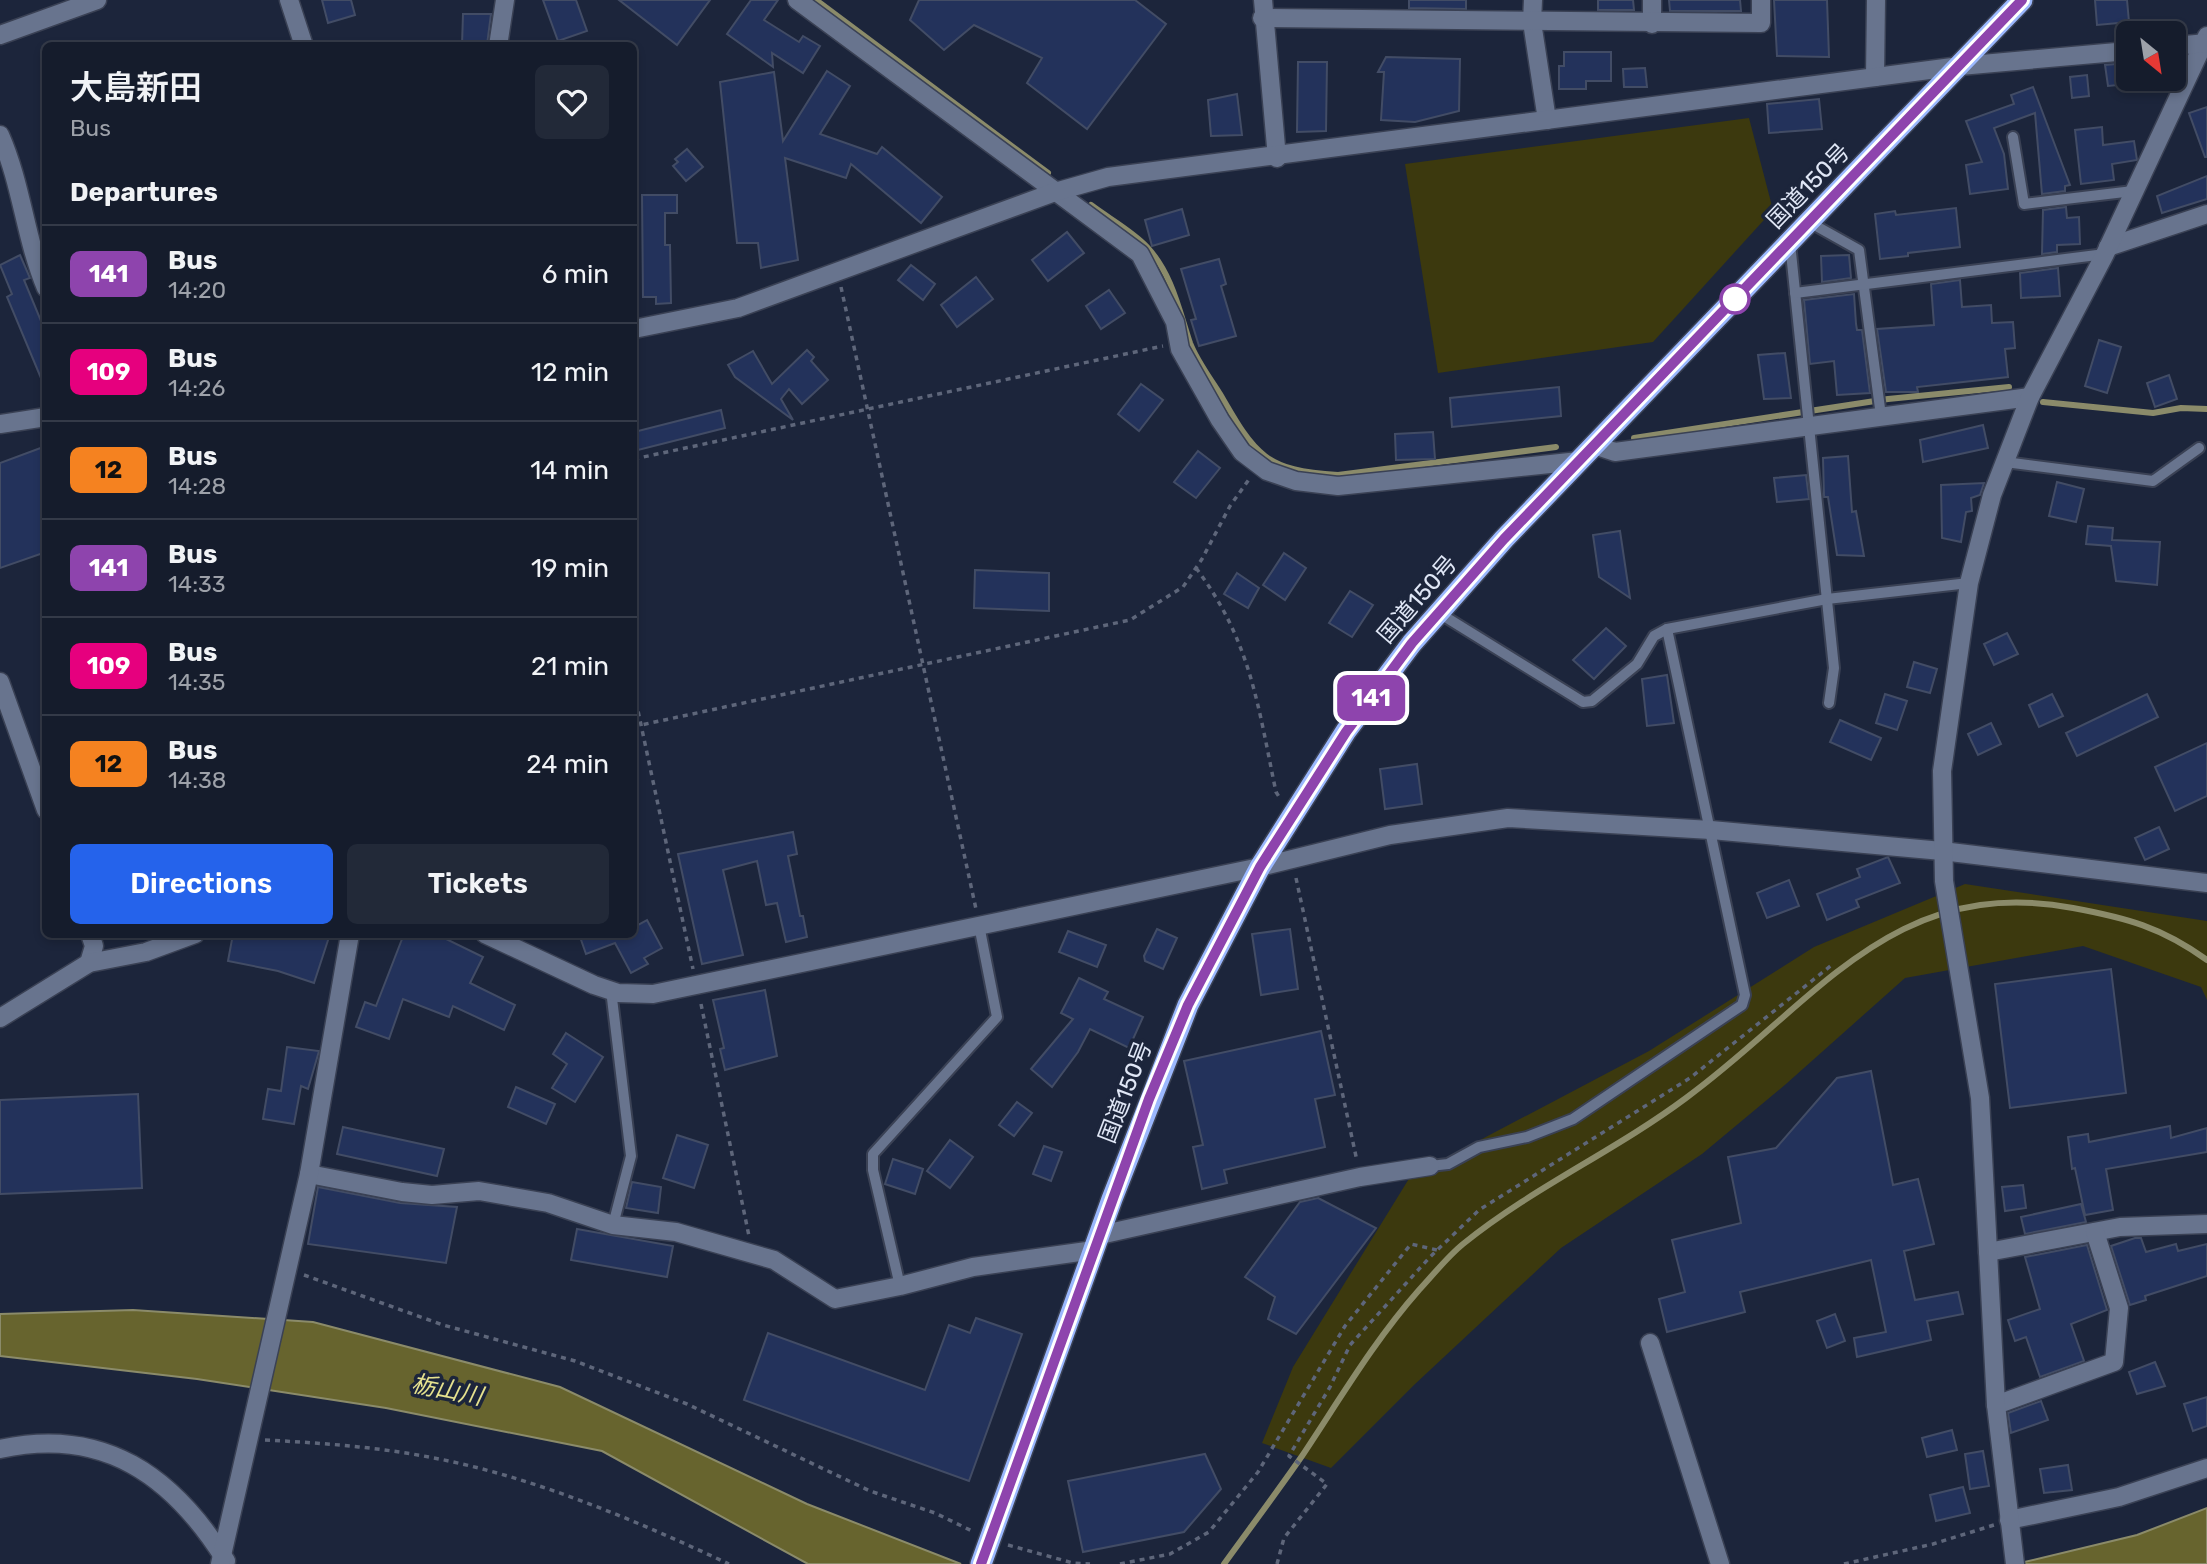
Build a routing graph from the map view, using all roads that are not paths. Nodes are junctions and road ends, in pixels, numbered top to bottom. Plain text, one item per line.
1 (97, 0) edge
2 (289, 0) edge
3 (505, 0) edge
4 (797, 0) edge
5 (1263, 0) edge
6 (1533, 0) edge
7 (1652, 0) edge
8 (1761, 0) edge
9 (1876, 0) edge
10 (2022, 0) edge
11 (1262, 18) junction
12 (1532, 22) junction
13 (1652, 24) junction
14 (0, 35) edge
15 (303, 42) edge
16 (499, 42) edge
17 (2206, 43) edge
18 (2186, 45) edge
19 (2116, 52) edge
20 (1960, 66) junction
21 (1875, 77) junction
22 (1547, 120) junction
23 (0, 135) edge
24 (2013, 137) dead end
25 (1277, 158) junction
26 (2133, 191) junction
27 (1055, 192) junction
28 (2207, 214) edge
29 (1809, 222) junction
30 (1790, 242) junction
31 (2107, 251) junction
32 (42, 279) edge
33 (1862, 285) junction
34 (1795, 293) junction
35 (637, 328) edge
36 (2030, 397) junction
37 (1881, 416) junction
38 (42, 418) edge
39 (0, 424) edge
40 (1808, 425) junction
41 (2199, 448) dead end
42 (1586, 453) junction
43 (2005, 462) junction
44 (1969, 583) junction
45 (1827, 599) junction
46 (1439, 613) junction
47 (1667, 629) junction
48 (0, 682) edge
49 (1829, 703) dead end
50 (42, 799) edge
51 (1711, 830) junction
52 (1942, 851) junction
53 (1260, 867) junction
54 (2207, 883) edge
55 (979, 925) junction
56 (91, 938) edge
57 (183, 938) edge
58 (349, 938) edge
59 (494, 938) edge
60 (89, 963) junction
61 (611, 990) junction
62 (0, 1018) edge
63 (1430, 1166) joint
64 (309, 1174) junction
65 (2207, 1224) edge
66 (613, 1225) junction
67 (2095, 1232) junction
68 (1097, 1242) junction
69 (1988, 1252) junction
70 (900, 1286) junction
71 (1650, 1343) dead end
72 (1996, 1405) junction
73 (0, 1449) edge
74 (2207, 1468) edge
75 (2010, 1525) junction
76 (985, 1554) edge
77 (224, 1561) edge
78 (1720, 1564) edge
79 (2015, 1564) edge

1 - 14 street
2 - 15 street
3 - 16 street
4 - 27 street
5 - 11 street
6 - 12 street
7 - 13 street
8 - 13 street
9 - 21 street
10 - 20 highway, 国道150号
11 - 12 street
11 - 25 street
12 - 13 street
12 - 22 street
17 - 18 street
17 - 26 street
19 - 20 street
20 - 21 street
20 - 29 highway, 国道150号
21 - 22 street
22 - 25 street
23 - 32 street
24 - 26 lane
25 - 27 street
26 - 31 street
27 - 35 street
27 - 42 street
28 - 31 street
29 - 30 highway, 国道150号
29 - 33 lane
30 - 34 lane
30 - 42 highway, 国道150号
31 - 33 lane
31 - 36 street
33 - 34 lane
33 - 37 lane
34 - 40 lane
36 - 37 street
36 - 43 street
37 - 40 street
38 - 39 street
40 - 42 street
40 - 45 lane
41 - 43 lane
42 - 46 highway, 国道150号
43 - 44 street
44 - 45 lane
44 - 52 street
45 - 47 lane
45 - 49 lane
46 - 47 lane
46 - 53 highway, 国道150号
47 - 51 lane
48 - 50 street
51 - 52 street
51 - 53 street
51 - 63 lane
52 - 54 street
52 - 69 street
53 - 55 street
53 - 68 highway, 国道150号
55 - 61 street
55 - 70 lane
56 - 60 street
57 - 60 street
58 - 64 street
59 - 61 street
60 - 62 street
61 - 66 lane
63 - 68 street
64 - 66 street
64 - 77 street
65 - 67 street
66 - 70 street
67 - 69 street
67 - 72 street
68 - 70 street
68 - 76 highway, 国道150号
69 - 72 street
71 - 78 street
72 - 75 street
73 - 77 street
74 - 75 street
75 - 79 street

